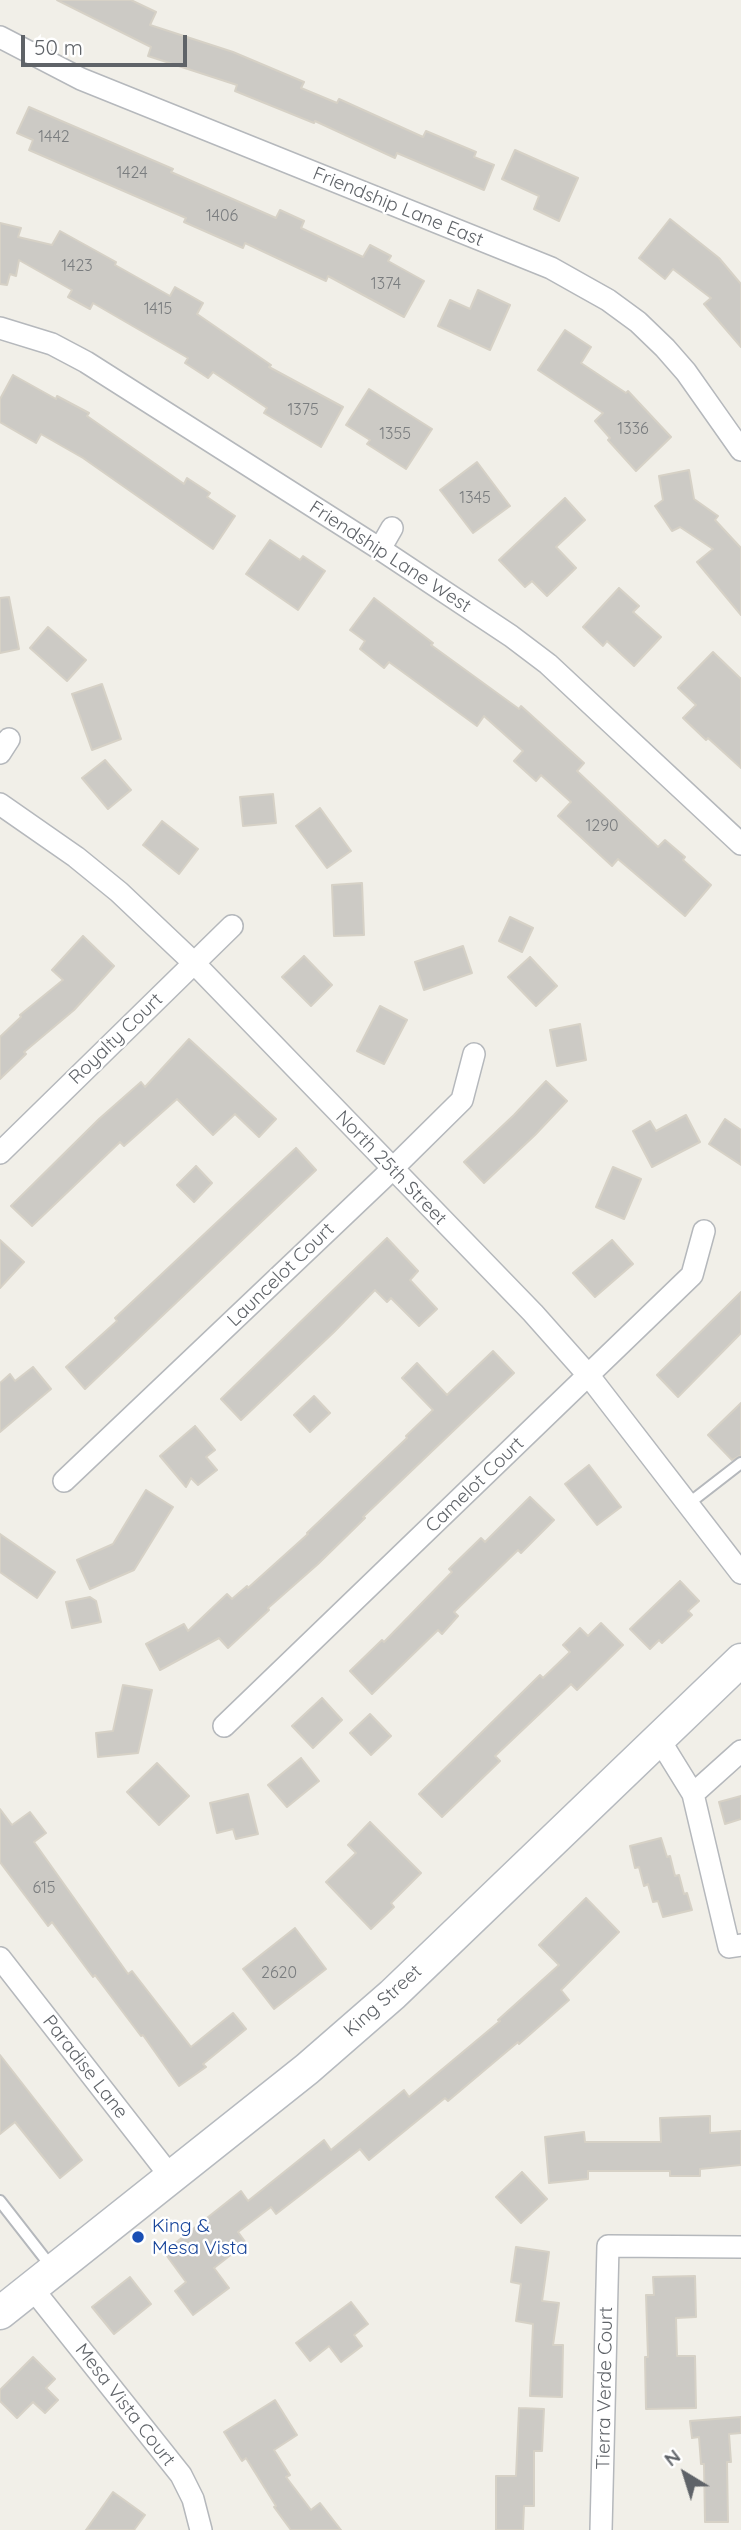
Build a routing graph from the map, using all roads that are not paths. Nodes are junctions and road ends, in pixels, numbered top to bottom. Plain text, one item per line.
1 (0, 37) edge
2 (0, 328) edge
3 (741, 450) edge
4 (392, 528) dead end
5 (380, 549) junction
6 (0, 804) edge
7 (741, 844) edge
8 (232, 926) dead end
9 (194, 963) junction
10 (474, 1054) dead end
11 (0, 1153) edge
12 (392, 1169) junction
13 (704, 1231) dead end
14 (589, 1376) junction
15 (741, 1463) edge
16 (64, 1482) dead end
17 (688, 1504) junction
18 (741, 1573) edge
19 (741, 1660) edge
20 (224, 1727) dead end
21 (659, 1739) junction
22 (741, 1751) edge
23 (693, 1794) junction
24 (741, 1945) edge
25 (0, 1958) edge
26 (171, 2177) junction
27 (0, 2201) edge
28 (741, 2247) edge
29 (43, 2279) junction
30 (0, 2313) edge
31 (201, 2530) edge
32 (601, 2530) edge

1 - 3 street, Friendship Lane East
2 - 5 street, Friendship Lane West
4 - 5 street
5 - 7 street, Friendship Lane West
6 - 9 street, North 25th Street
8 - 9 street, Royalty Court
9 - 11 street, Royalty Court
9 - 12 street, North 25th Street
10 - 12 street, Launcelot Court
12 - 14 street, North 25th Street
12 - 16 street, Launcelot Court
13 - 14 street, Camelot Court
14 - 17 street, North 25th Street
14 - 20 street, Camelot Court
15 - 17 lane
17 - 18 street, North 25th Street
19 - 21 street, King Street
21 - 23 street
21 - 26 street, King Street
22 - 23 street
23 - 24 street
25 - 26 street, Paradise Lane
26 - 29 street, King Street
27 - 29 lane
28 - 32 street, Tierra Verde Court
29 - 30 street, King Street
29 - 31 street, Mesa Vista Court

